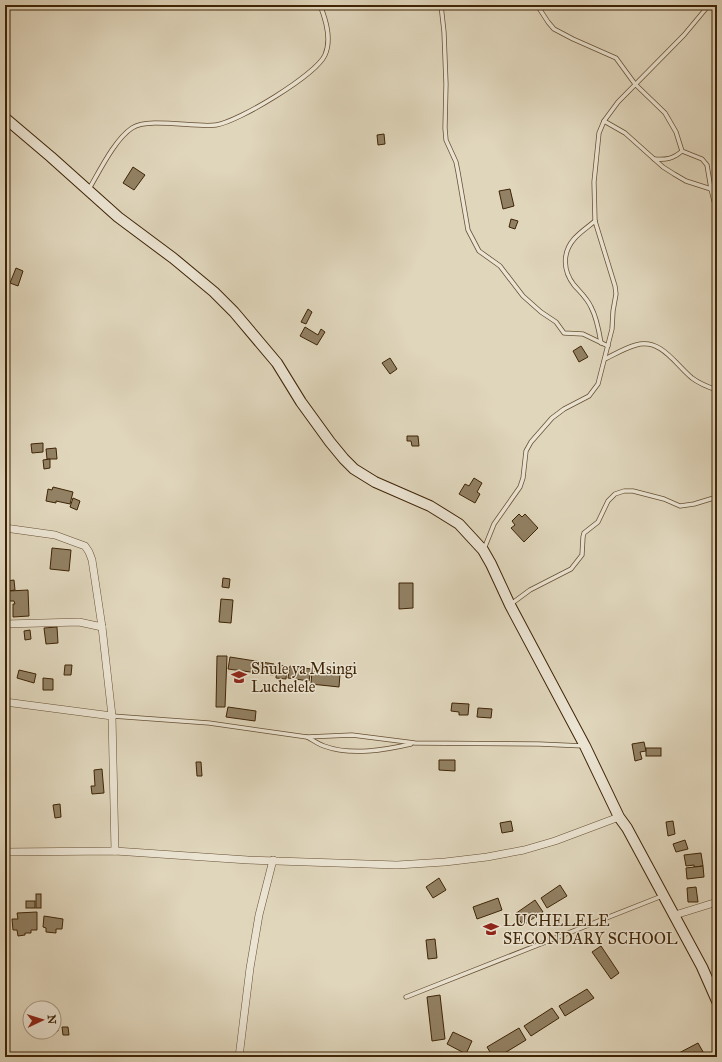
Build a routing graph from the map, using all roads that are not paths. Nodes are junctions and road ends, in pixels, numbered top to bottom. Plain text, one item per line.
1 (320, 5) edge
2 (441, 5) edge
3 (537, 5) edge
4 (709, 5) edge
5 (635, 84) junction
6 (5, 118) edge
7 (604, 121) junction
8 (682, 150) junction
9 (654, 159) junction
10 (711, 189) junction
11 (88, 190) junction
12 (717, 213) edge
13 (595, 221) junction
14 (601, 343) junction
15 (608, 346) junction
16 (605, 359) junction
17 (717, 390) edge
18 (717, 497) edge
19 (5, 528) edge
20 (484, 550) junction
21 (510, 605) junction
22 (5, 624) edge
23 (102, 627) junction
24 (5, 702) edge
25 (112, 716) junction
26 (307, 737) junction
27 (414, 743) junction
28 (585, 746) junction
29 (620, 817) junction
30 (115, 851) junction
31 (5, 852) edge
32 (273, 860) junction
33 (663, 896) junction
34 (717, 902) edge
35 (675, 915) junction
36 (406, 997) dead end
37 (717, 1001) edge
38 (239, 1057) edge

1 - 11 lane
2 - 14 lane
3 - 5 lane
4 - 5 lane
5 - 7 lane
5 - 8 lane
6 - 11 main road
7 - 9 lane
7 - 13 lane
8 - 9 lane
8 - 10 lane
9 - 10 lane
10 - 12 lane
11 - 20 main road
13 - 14 lane
13 - 15 lane
14 - 15 lane
15 - 16 lane
16 - 17 lane
16 - 20 lane
18 - 21 lane
19 - 23 street
20 - 21 main road
21 - 28 main road
22 - 23 street
23 - 25 street
24 - 25 street
25 - 26 lane
25 - 30 street
26 - 27 lane
26 - 27 lane
27 - 28 lane
28 - 29 main road
29 - 32 street
29 - 33 main road
30 - 31 street
30 - 32 street
32 - 38 street
33 - 35 main road
33 - 36 lane
34 - 35 street
35 - 37 main road

